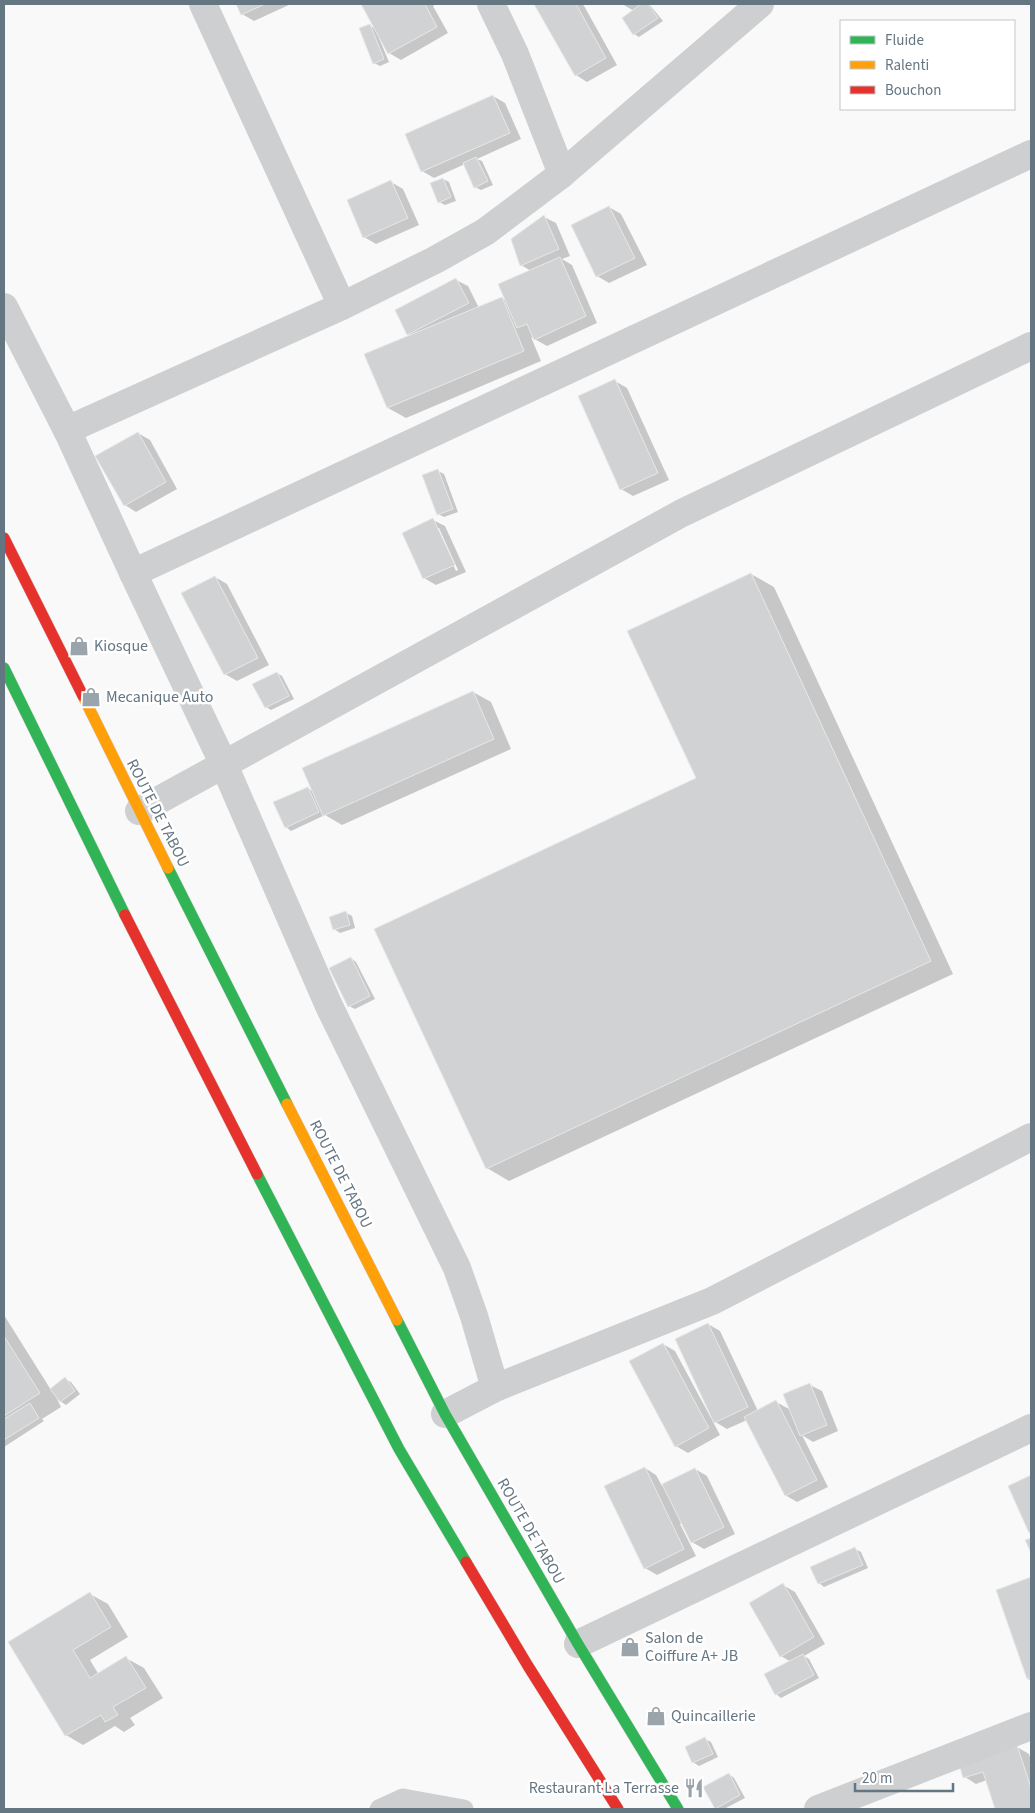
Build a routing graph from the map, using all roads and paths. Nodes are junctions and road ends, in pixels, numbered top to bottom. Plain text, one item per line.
1 (203, 4) edge
2 (491, 4) edge
3 (760, 4) edge
4 (1031, 154) edge
5 (562, 174) junction
6 (342, 306) junction
7 (4, 307) edge
8 (1031, 346) edge
9 (68, 430) junction
10 (4, 538) edge
11 (133, 573) junction
12 (4, 668) edge
13 (224, 765) junction
14 (138, 811) junction
15 (1031, 1137) edge
16 (495, 1388) junction
17 (445, 1414) junction
18 (1031, 1428) edge
19 (578, 1644) junction
20 (1031, 1726) edge
21 (379, 1809) edge
22 (464, 1809) edge
23 (618, 1809) edge
24 (678, 1809) edge
25 (818, 1809) edge

1 - 6 street
2 - 5 street
3 - 5 street
4 - 11 street
5 - 6 street
6 - 9 street
7 - 9 street
8 - 13 street
9 - 11 street
10 - 14 main road, ROUTE DE TABOU
11 - 13 street
12 - 23 main road
13 - 14 street
13 - 16 street
14 - 17 main road, ROUTE DE TABOU
15 - 16 street
16 - 17 street
17 - 19 main road, ROUTE DE TABOU
18 - 19 street
19 - 24 main road, ROUTE DE TABOU
20 - 25 street
21 - 22 lane

